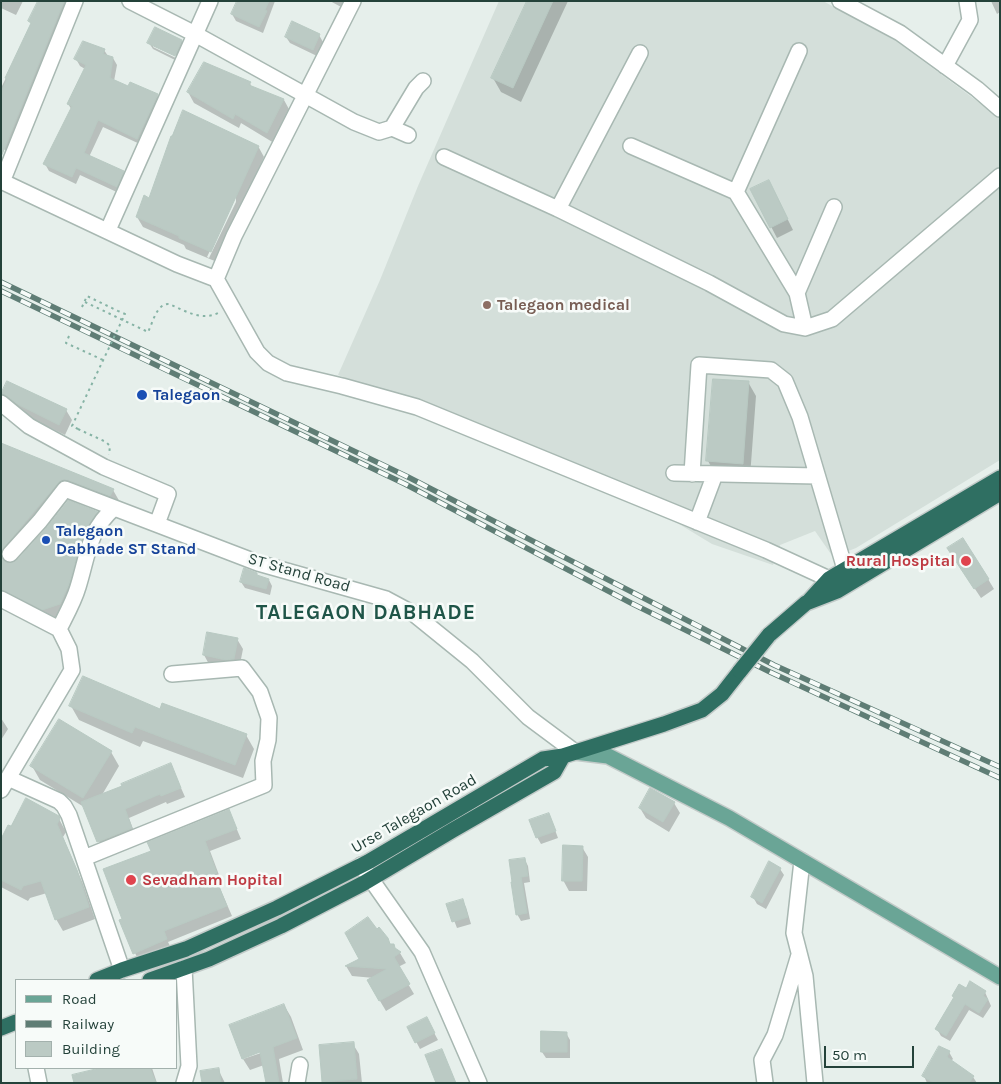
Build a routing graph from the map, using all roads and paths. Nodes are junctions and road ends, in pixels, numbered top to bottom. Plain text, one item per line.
1 (75, 1) edge
2 (130, 1) edge
3 (210, 1) edge
4 (353, 1) edge
5 (840, 1) edge
6 (967, 1) edge
7 (195, 34) junction
8 (799, 51) dead end
9 (640, 53) dead end
10 (946, 66) junction
11 (423, 82) dead end
12 (305, 95) junction
13 (1000, 109) edge
14 (392, 128) junction
15 (408, 136) dead end
16 (631, 146) dead end
17 (444, 157) dead end
18 (1000, 176) edge
19 (2, 182) edge
20 (736, 192) junction
21 (834, 207) dead end
22 (558, 209) junction
23 (108, 230) junction
24 (216, 279) junction
25 (797, 293) junction
26 (85, 302) junction
27 (230, 305) junction
28 (82, 307) dead end
29 (805, 328) junction
30 (69, 336) dead end
31 (103, 360) junction
32 (1, 403) edge
33 (106, 442) dead end
34 (674, 474) dead end
35 (692, 474) junction
36 (715, 474) junction
37 (817, 476) junction
38 (1000, 478) edge
39 (1000, 493) edge
40 (114, 508) junction
41 (697, 522) junction
42 (156, 524) junction
43 (10, 554) dead end
44 (846, 569) junction
45 (829, 579) junction
46 (1, 599) edge
47 (806, 604) junction
48 (59, 629) junction
49 (172, 674) dead end
50 (569, 754) junction
51 (5, 784) edge
52 (84, 858) junction
53 (802, 861) junction
54 (362, 865) junction
55 (371, 879) junction
56 (799, 953) junction
57 (184, 968) junction
58 (122, 970) junction
59 (1000, 977) edge
60 (100, 979) edge
61 (153, 979) edge
62 (300, 1065) dead end
63 (36, 1069) edge
64 (39, 1083) edge
65 (184, 1083) edge
66 (297, 1083) edge
67 (479, 1083) edge
68 (765, 1083) edge
69 (815, 1083) edge

1 - 19 street
2 - 7 street
3 - 7 street
4 - 12 street
5 - 10 street
6 - 10 street
7 - 12 street
7 - 23 street
8 - 20 street
9 - 22 street
10 - 13 street
11 - 14 street
12 - 14 street
12 - 24 street
14 - 15 street
16 - 20 street
17 - 22 street
18 - 29 street
19 - 23 street
20 - 25 street
21 - 25 street
22 - 29 street
23 - 24 street
24 - 27 street
25 - 29 street
26 - 27 path
26 - 28 path
26 - 31 path, bridge
27 - 41 street
30 - 31 path
31 - 33 path, bridge
32 - 42 street
34 - 35 street
35 - 36 street
35 - 37 street
36 - 37 street
36 - 41 street
37 - 44 street
38 - 44 highway
39 - 47 highway
40 - 42 street, ST Stand Road
40 - 43 street, ST Stand Road
40 - 48 street
41 - 45 street
42 - 50 street, ST Stand Road
44 - 45 highway
45 - 47 highway
46 - 48 street
47 - 50 highway, Urse Talegaon Road, bridge
48 - 51 street
49 - 52 street
50 - 53 main road
50 - 54 highway, Urse Talegaon Road
50 - 55 highway
51 - 52 street
52 - 58 street
53 - 56 street
53 - 59 main road
54 - 55 street
54 - 58 highway, Urse Talegaon Road
55 - 57 highway
55 - 67 street
56 - 68 street
56 - 69 street
57 - 61 highway
57 - 65 street
58 - 60 highway, Urse Talegaon Road
62 - 66 street
63 - 64 street

